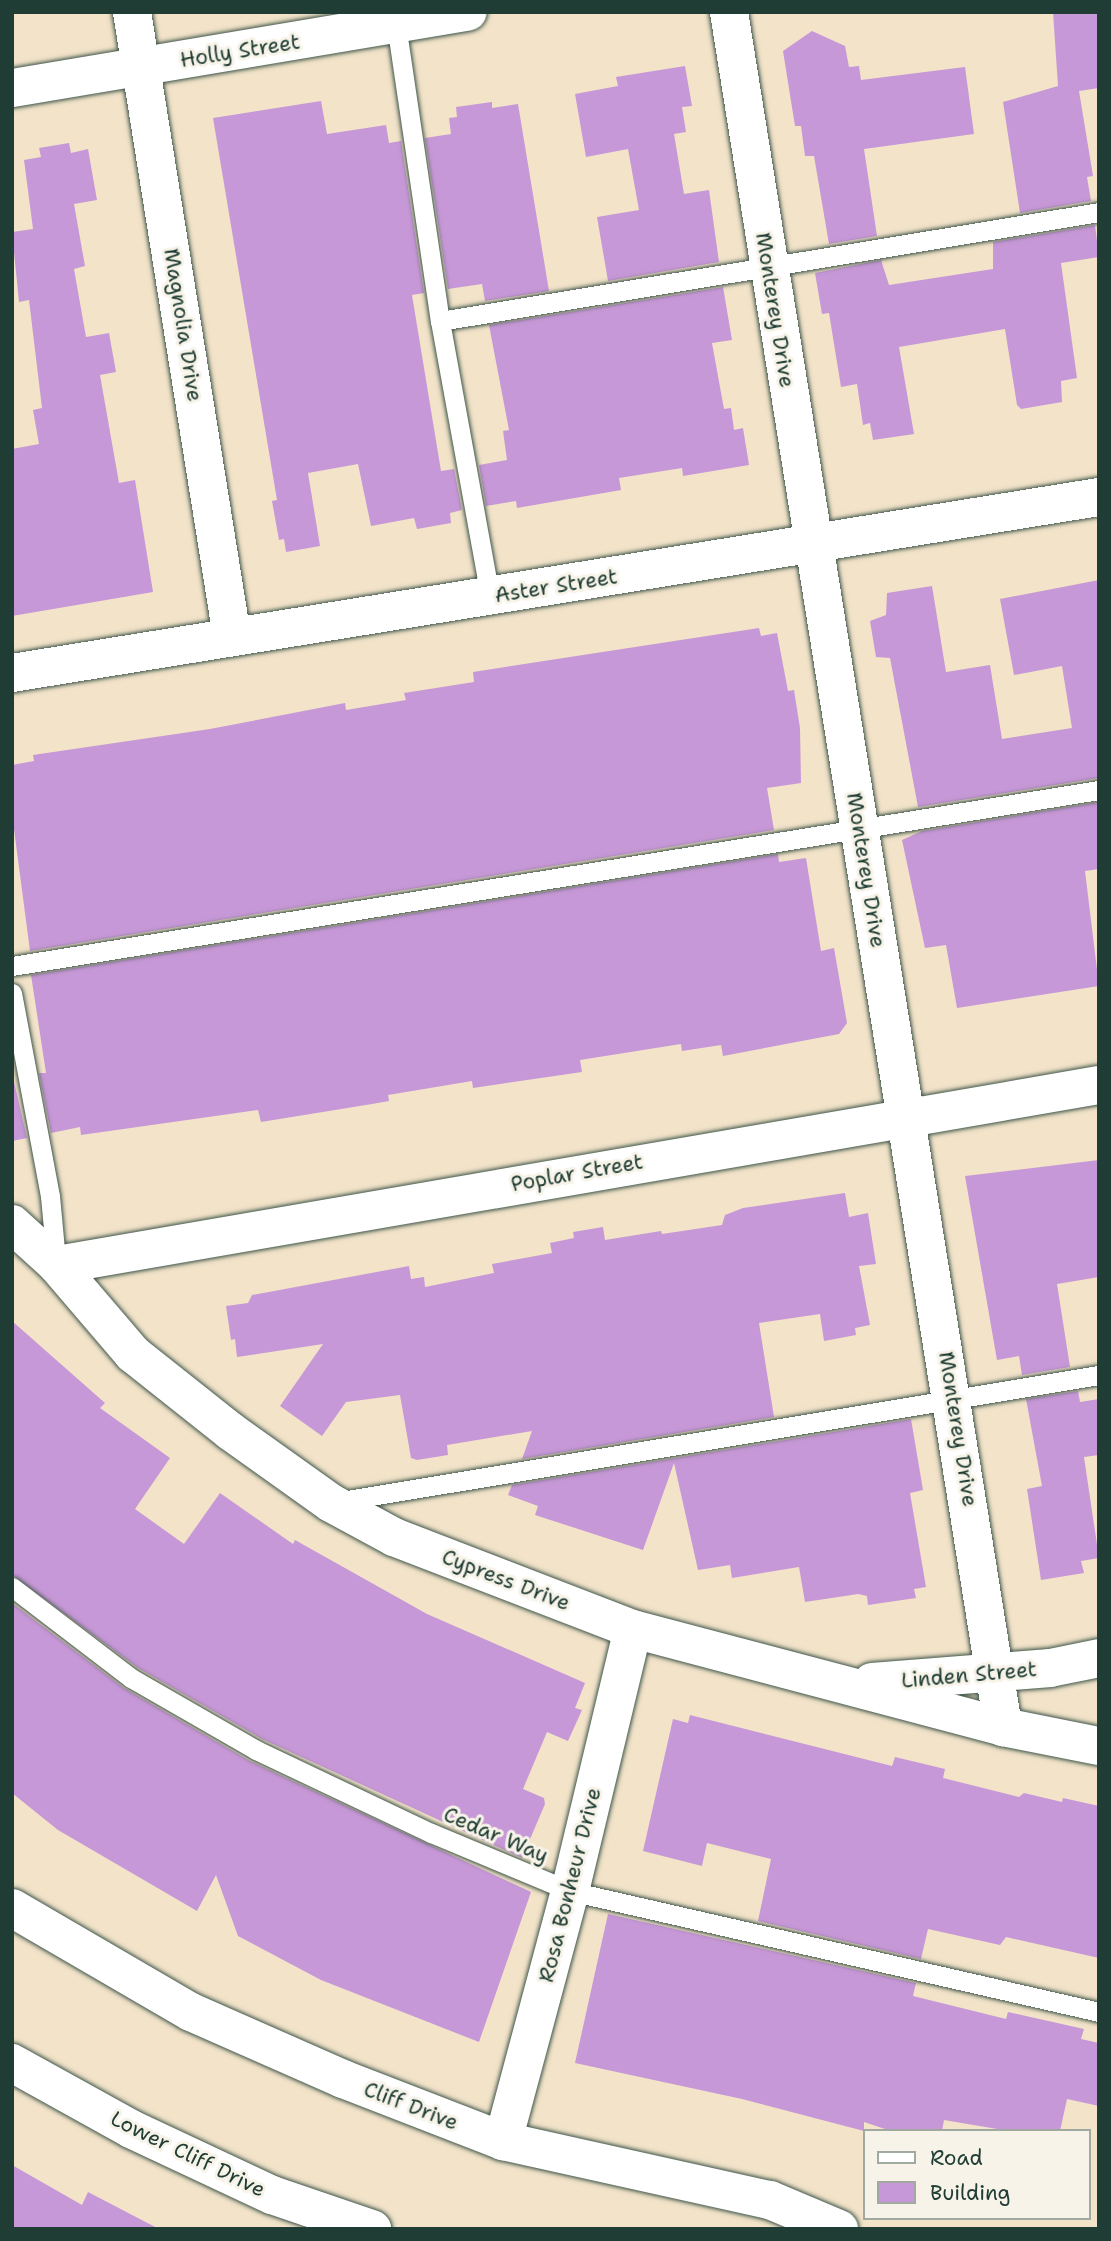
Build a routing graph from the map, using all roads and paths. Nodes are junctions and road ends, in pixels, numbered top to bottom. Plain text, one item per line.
1 (132, 12) edge
2 (467, 12) edge
3 (729, 12) edge
4 (395, 19) edge
5 (143, 66) junction
6 (12, 88) edge
7 (1099, 212) edge
8 (768, 267) junction
9 (440, 321) junction
10 (1099, 497) edge
11 (812, 542) junction
12 (490, 596) junction
13 (232, 637) junction
14 (12, 673) edge
15 (1099, 790) edge
16 (860, 829) junction
17 (12, 966) edge
18 (12, 993) edge
19 (1099, 1084) edge
20 (906, 1116) junction
21 (12, 1224) edge
22 (57, 1265) junction
23 (1099, 1375) edge
24 (953, 1399) junction
25 (331, 1503) junction
26 (12, 1587) edge
27 (633, 1629) junction
28 (1099, 1658) edge
29 (997, 1674) junction
30 (838, 1685) junction
31 (1003, 1727) junction
32 (1099, 1746) edge
33 (570, 1891) junction
34 (12, 1908) edge
35 (1099, 2012) edge
36 (12, 2063) edge
37 (503, 2141) junction
38 (372, 2229) edge
39 (839, 2229) edge

1 - 5 street, Magnolia Drive
2 - 4 street, Holly Street
3 - 8 street, Monterey Drive
4 - 5 street, Holly Street
4 - 9 lane
5 - 6 street, Holly Street
5 - 13 street, Magnolia Drive
7 - 8 lane
8 - 9 lane
8 - 11 street, Monterey Drive
9 - 12 lane
10 - 11 street, Aster Street
11 - 12 street, Aster Street
11 - 16 street, Monterey Drive
12 - 13 street, Aster Street
13 - 14 street, Aster Street
15 - 16 lane
16 - 17 lane
16 - 20 street, Monterey Drive
18 - 22 lane
19 - 20 street, Poplar Street
20 - 22 street, Poplar Street
20 - 24 street, Monterey Drive
21 - 22 street, Cypress Drive
22 - 25 street, Cypress Drive
23 - 24 lane
24 - 25 lane
24 - 29 street, Monterey Drive
25 - 27 street, Cypress Drive
26 - 33 lane, Cedar Way
27 - 30 street, Cypress Drive
27 - 33 street, Rosa Bonheur Drive
28 - 29 street, Linden Street
29 - 30 street, Linden Street
29 - 31 street, Monterey Drive
30 - 31 street, Cypress Drive
31 - 32 street, Cypress Drive
33 - 35 lane, Cedar Way
33 - 37 street, Rosa Bonheur Drive
34 - 37 street, Cliff Drive
36 - 38 street, Lower Cliff Drive
37 - 39 street, Cliff Drive

